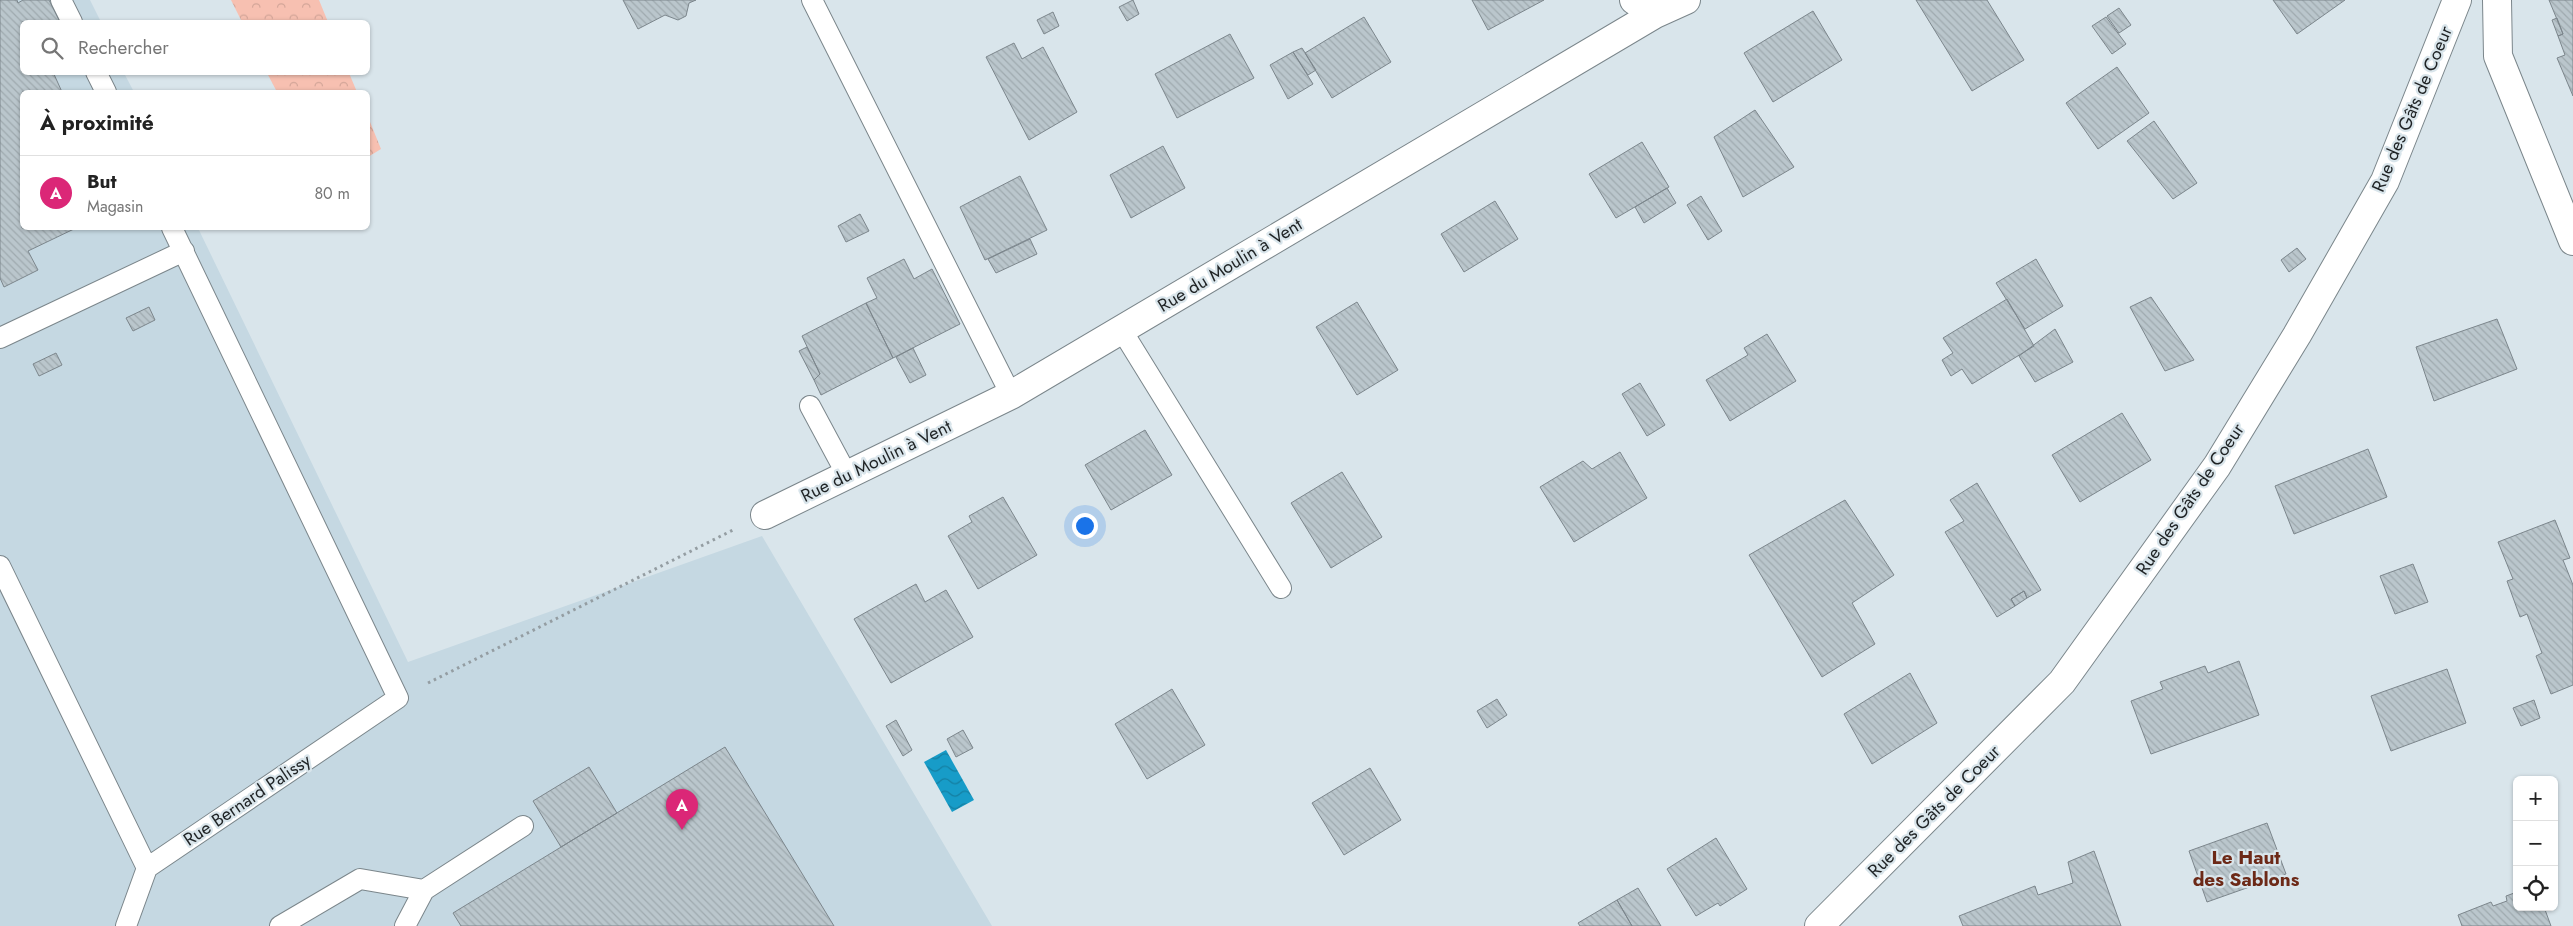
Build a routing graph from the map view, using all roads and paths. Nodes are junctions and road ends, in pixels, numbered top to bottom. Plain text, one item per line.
1 (61, 0) edge
2 (812, 0) edge
3 (1686, 0) edge
4 (2457, 0) edge
5 (2497, 0) edge
6 (1644, 7) edge
7 (71, 20) edge
8 (98, 75) edge
9 (105, 90) edge
10 (173, 230) edge
11 (2573, 240) edge
12 (184, 251) junction
13 (1122, 329) junction
14 (0, 338) edge
15 (1010, 396) junction
16 (810, 406) dead end
17 (846, 475) junction
18 (765, 514) joint
19 (0, 566) edge
20 (1281, 588) dead end
21 (398, 698) junction
22 (523, 826) dead end
23 (147, 868) junction
24 (424, 890) junction
25 (126, 926) edge
26 (280, 926) edge
27 (405, 926) edge
28 (1818, 926) edge

1 - 7 lane
2 - 15 lane
3 - 6 street, Rue du Moulin à Vent
4 - 28 street, Rue des Gâts de Coeur
5 - 11 street
6 - 13 street, Rue du Moulin à Vent
8 - 9 lane
10 - 12 lane
12 - 14 lane
12 - 21 lane
13 - 15 street, Rue du Moulin à Vent
13 - 20 lane
15 - 17 street, Rue du Moulin à Vent
16 - 17 lane
17 - 18 street, Rue du Moulin à Vent
18 - 21 path
19 - 23 lane
21 - 23 lane, Rue Bernard Palissy
22 - 24 lane
23 - 25 lane
24 - 26 lane
24 - 27 lane

